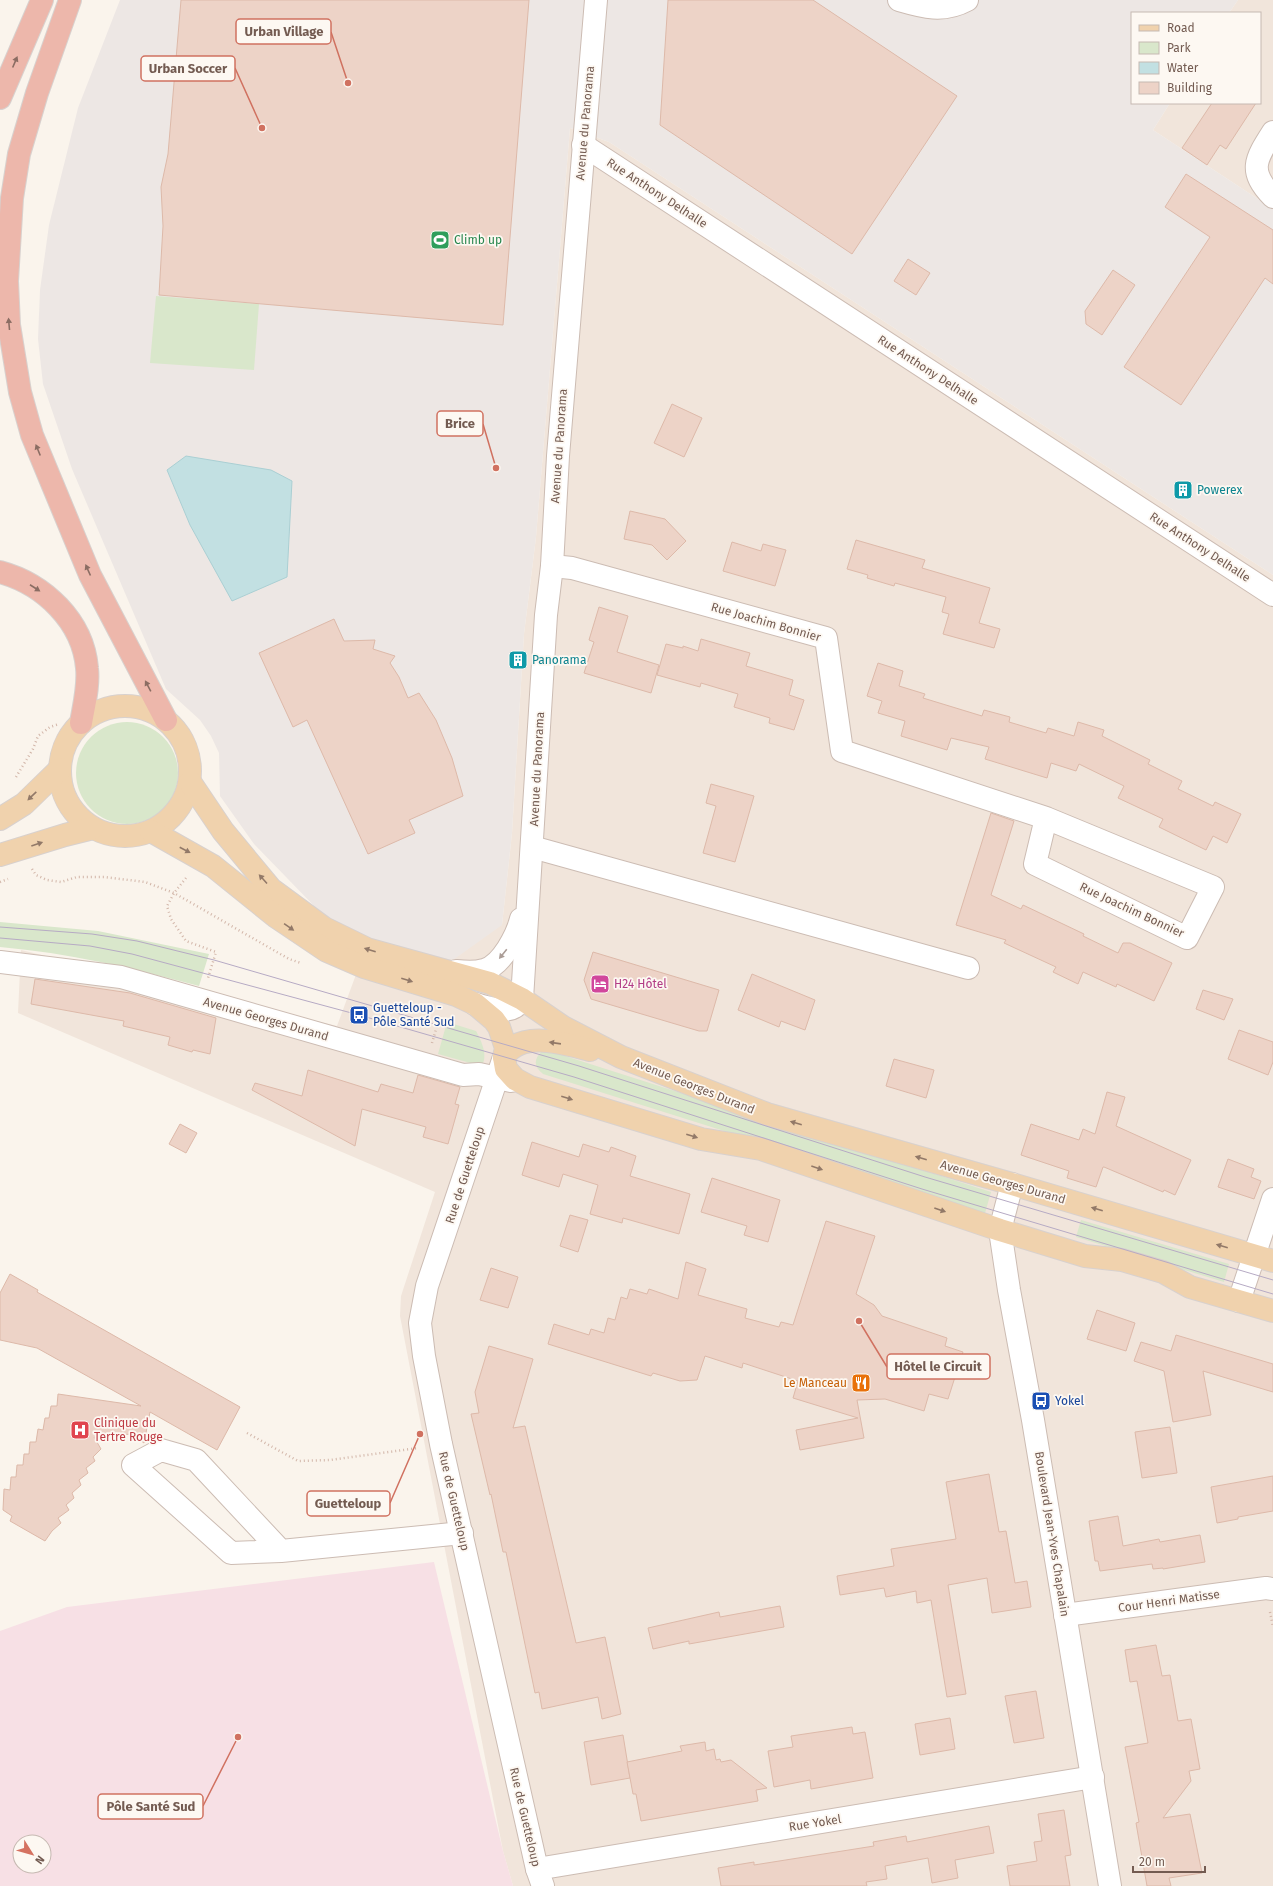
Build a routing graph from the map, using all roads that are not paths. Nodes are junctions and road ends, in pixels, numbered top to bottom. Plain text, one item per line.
1 (42, 0) edge
2 (70, 0) edge
3 (596, 0) edge
4 (899, 0) edge
5 (966, 0) edge
6 (0, 98) edge
7 (1273, 132) edge
8 (583, 145) junction
9 (1273, 197) edge
10 (552, 566) junction
11 (0, 572) edge
12 (1273, 595) edge
13 (166, 720) junction
14 (81, 723) junction
15 (60, 770) junction
16 (190, 782) junction
17 (1046, 818) junction
18 (0, 819) edge
19 (92, 828) junction
20 (151, 831) junction
21 (532, 847) junction
22 (0, 856) edge
23 (528, 892) junction
24 (0, 962) edge
25 (968, 968) dead end
26 (448, 971) junction
27 (522, 999) junction
28 (475, 1004) junction
29 (621, 1057) junction
30 (501, 1067) junction
31 (530, 1087) junction
32 (484, 1118) junction
33 (1012, 1184) junction
34 (1273, 1199) edge
35 (1000, 1230) junction
36 (1264, 1258) edge
37 (1239, 1301) junction
38 (1273, 1311) edge
39 (462, 1534) junction
40 (281, 1551) junction
41 (1273, 1589) edge
42 (1065, 1615) junction
43 (1093, 1777) junction
44 (540, 1878) edge
45 (1110, 1886) edge

6 -> 1 highway
13 -> 2 highway
3 - 8 street, Avenue du Panorama
4 - 5 street
7 - 9 street
8 - 10 street, Avenue du Panorama
8 - 12 street, Rue Anthony Delhalle
10 - 17 street, Rue Joachim Bonnier
10 - 21 street, Avenue du Panorama
11 -> 14 highway
13 - 14 main road
13 - 16 main road
14 - 15 main road
15 -> 18 main road
15 - 19 main road
16 - 20 main road
26 -> 16 main road, Avenue Georges Durand
17 - 17 street, Rue Joachim Bonnier
19 - 20 main road
22 -> 19 main road
20 -> 28 main road
21 - 23 street, Avenue du Panorama
21 - 25 street
23 -> 26 street, Avenue du Panorama
23 - 27 street, Avenue du Panorama
24 - 30 street, Avenue Georges Durand
26 - 27 main road, Avenue Georges Durand
27 - 28 street
27 - 29 main road, Avenue Georges Durand
28 - 30 main road
29 -> 30 main road
33 -> 29 main road, Avenue Georges Durand
30 - 31 main road
30 - 32 street, Rue de Guetteloup
31 - 32 street, Rue de Guetteloup
31 -> 35 main road
32 - 39 street, Rue de Guetteloup
33 - 35 street, Boulevard Jean-Yves Chapalain
36 -> 33 main road, Avenue Georges Durand
34 - 36 street
35 - 37 main road
35 - 42 street, Boulevard Jean-Yves Chapalain
36 - 37 street
37 - 38 main road
39 - 40 street
39 - 44 street, Rue de Guetteloup
40 - 40 street
41 - 42 street, Cour Henri Matisse
42 - 43 street, Boulevard Jean-Yves Chapalain
43 - 44 street, Rue Yokel
43 - 45 street, Boulevard Jean-Yves Chapalain

